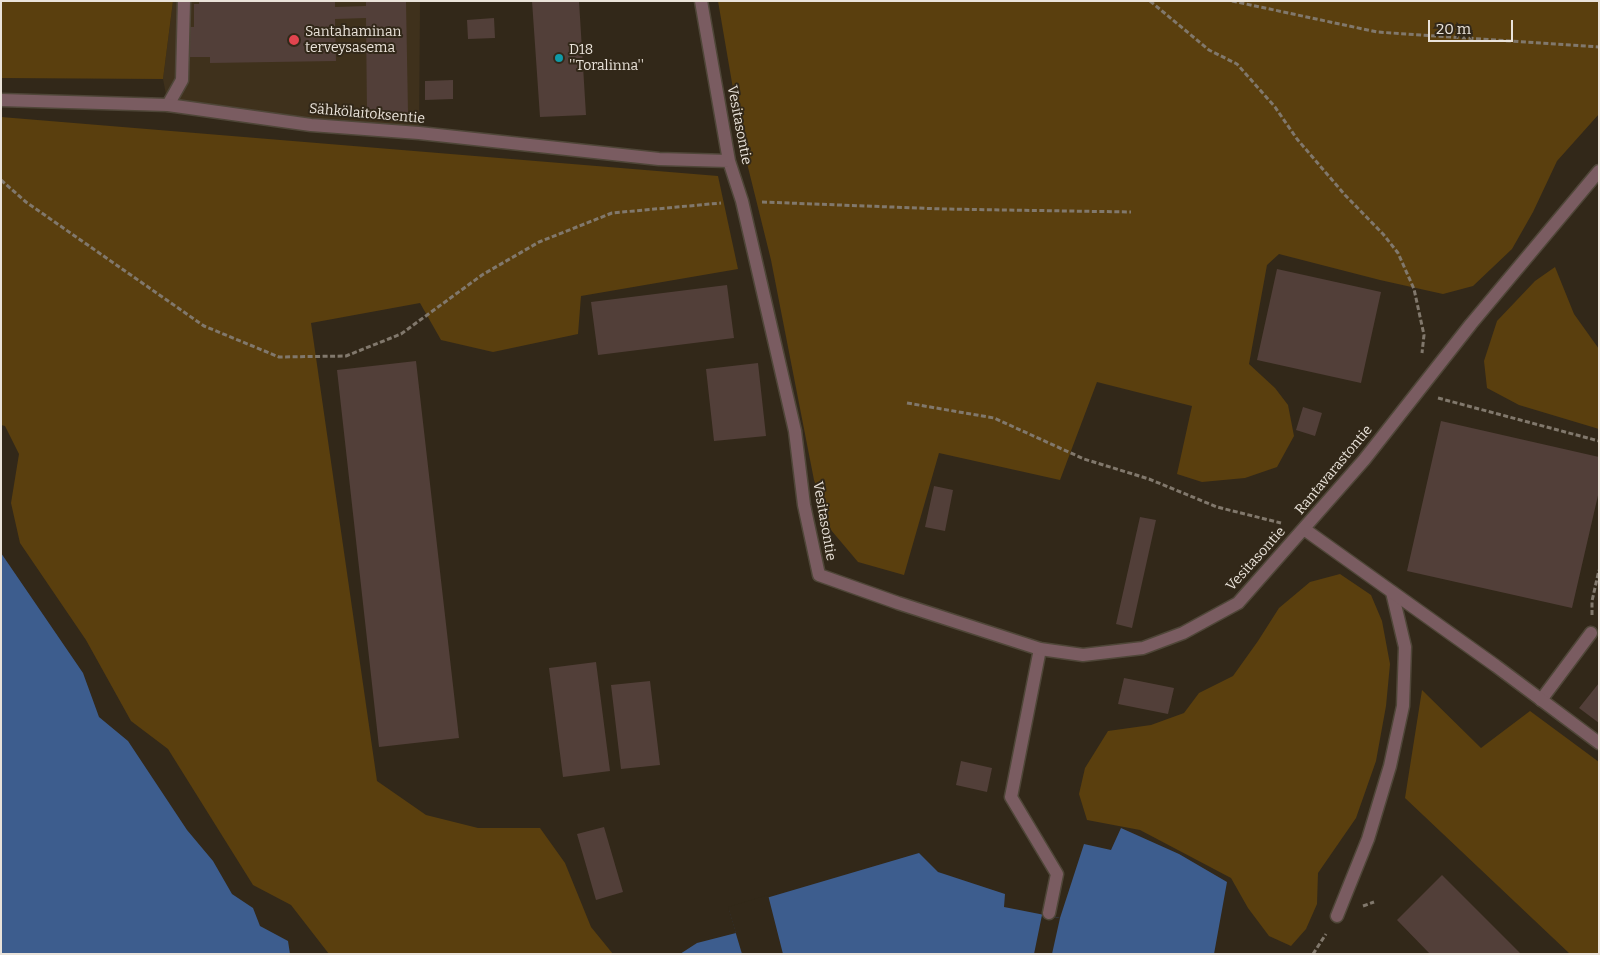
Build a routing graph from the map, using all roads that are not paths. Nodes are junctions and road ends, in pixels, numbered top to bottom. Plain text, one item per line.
1 (184, 1) edge
2 (701, 1) edge
3 (1, 100) edge
4 (168, 105) junction
5 (729, 161) junction
6 (1599, 171) edge
7 (1304, 529) junction
8 (1392, 592) junction
9 (1591, 633) road end
10 (1040, 649) junction
11 (1541, 700) junction
12 (1599, 743) edge
13 (1049, 913) dead end
14 (1337, 916) dead end

1 - 4 street
2 - 5 street, Vesitasontie
3 - 4 street, Sähkölaitoksentie
4 - 5 street, Sähkölaitoksentie
5 - 10 street, Vesitasontie
6 - 7 street, Rantavarastontie
7 - 8 street, Rantavarastontie
7 - 10 street, Vesitasontie
8 - 11 street, Rantavarastontie
8 - 14 street
9 - 11 street
10 - 13 street
11 - 12 street, Rantavarastontie

